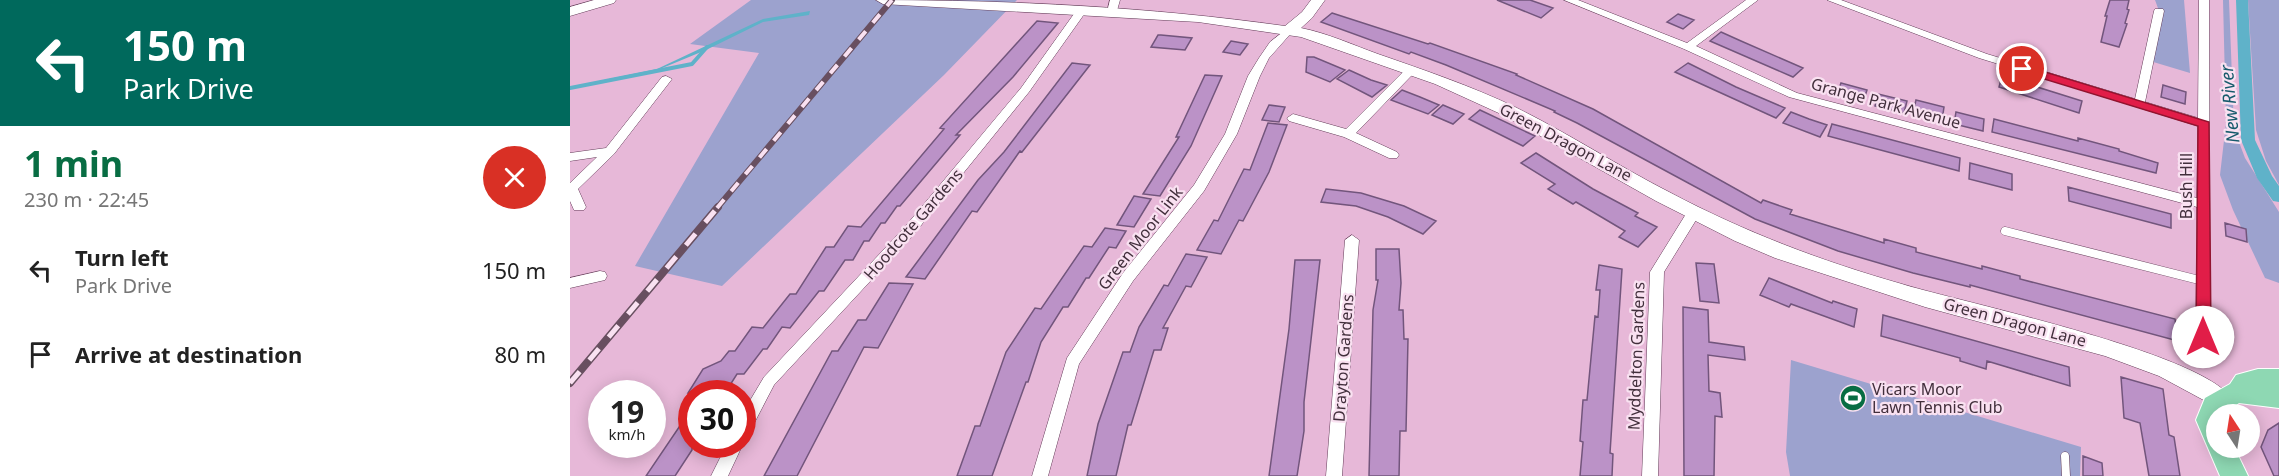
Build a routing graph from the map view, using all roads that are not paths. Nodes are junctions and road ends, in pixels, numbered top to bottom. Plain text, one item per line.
1 (609, 0) edge
2 (883, 0) edge
3 (1318, 0) edge
4 (1569, 0) edge
5 (1753, 0) edge
6 (1832, 0) edge
7 (2204, 0) edge
8 (1113, 6) edge
9 (2159, 11) dead end
10 (570, 12) edge
11 (1080, 13) junction
12 (1288, 31) junction
13 (1688, 47) junction
14 (1410, 71) junction
15 (666, 79) dead end
16 (2139, 105) junction
17 (1293, 117) dead end
18 (2204, 124) junction
19 (1348, 134) junction
20 (610, 151) junction
21 (1393, 155) dead end
22 (570, 157) edge
23 (571, 190) edge
24 (2205, 205) junction
25 (579, 207) dead end
26 (1694, 212) junction
27 (2005, 231) dead end
28 (1352, 240) dead end
29 (600, 276) dead end
30 (2203, 281) junction
31 (570, 283) edge
32 (2203, 337) dead end
33 (2279, 380) edge
34 (2230, 396) junction
35 (2279, 397) edge
36 (2217, 404) edge
37 (756, 405) edge
38 (2065, 456) dead end
39 (728, 458) edge
40 (2225, 458) edge
41 (718, 476) edge
42 (1040, 476) edge
43 (1334, 476) edge
44 (1650, 476) edge
45 (2066, 476) edge
46 (2234, 476) edge

1 - 10 street
2 - 11 street, Green Dragon Lane
3 - 12 street
4 - 13 street, Grange Park Avenue
5 - 13 street
6 - 16 street
7 - 18 street, Bush Hill
8 - 11 street, Green Dragon Lane
8 - 12 street, Green Dragon Lane
9 - 16 street
11 - 37 street, Hoodcote Gardens
12 - 14 street, Green Dragon Lane
12 - 42 street, Green Moor Link
13 - 24 street, Grange Park Avenue
14 - 19 street
14 - 26 street, Green Dragon Lane
15 - 20 street
16 - 18 street
17 - 19 street
18 - 24 street, Bush Hill
19 - 21 street
20 - 22 street
20 - 23 street
23 - 25 street
24 - 30 street, Bush Hill
26 - 34 street, Green Dragon Lane
26 - 44 street, Myddelton Gardens
27 - 30 lane
28 - 43 street, Drayton Gardens
29 - 31 street
30 - 32 street, Bush Hill
33 - 34 main road
34 - 35 main road
34 - 36 main road
38 - 45 lane
39 - 41 street
40 - 46 main road

